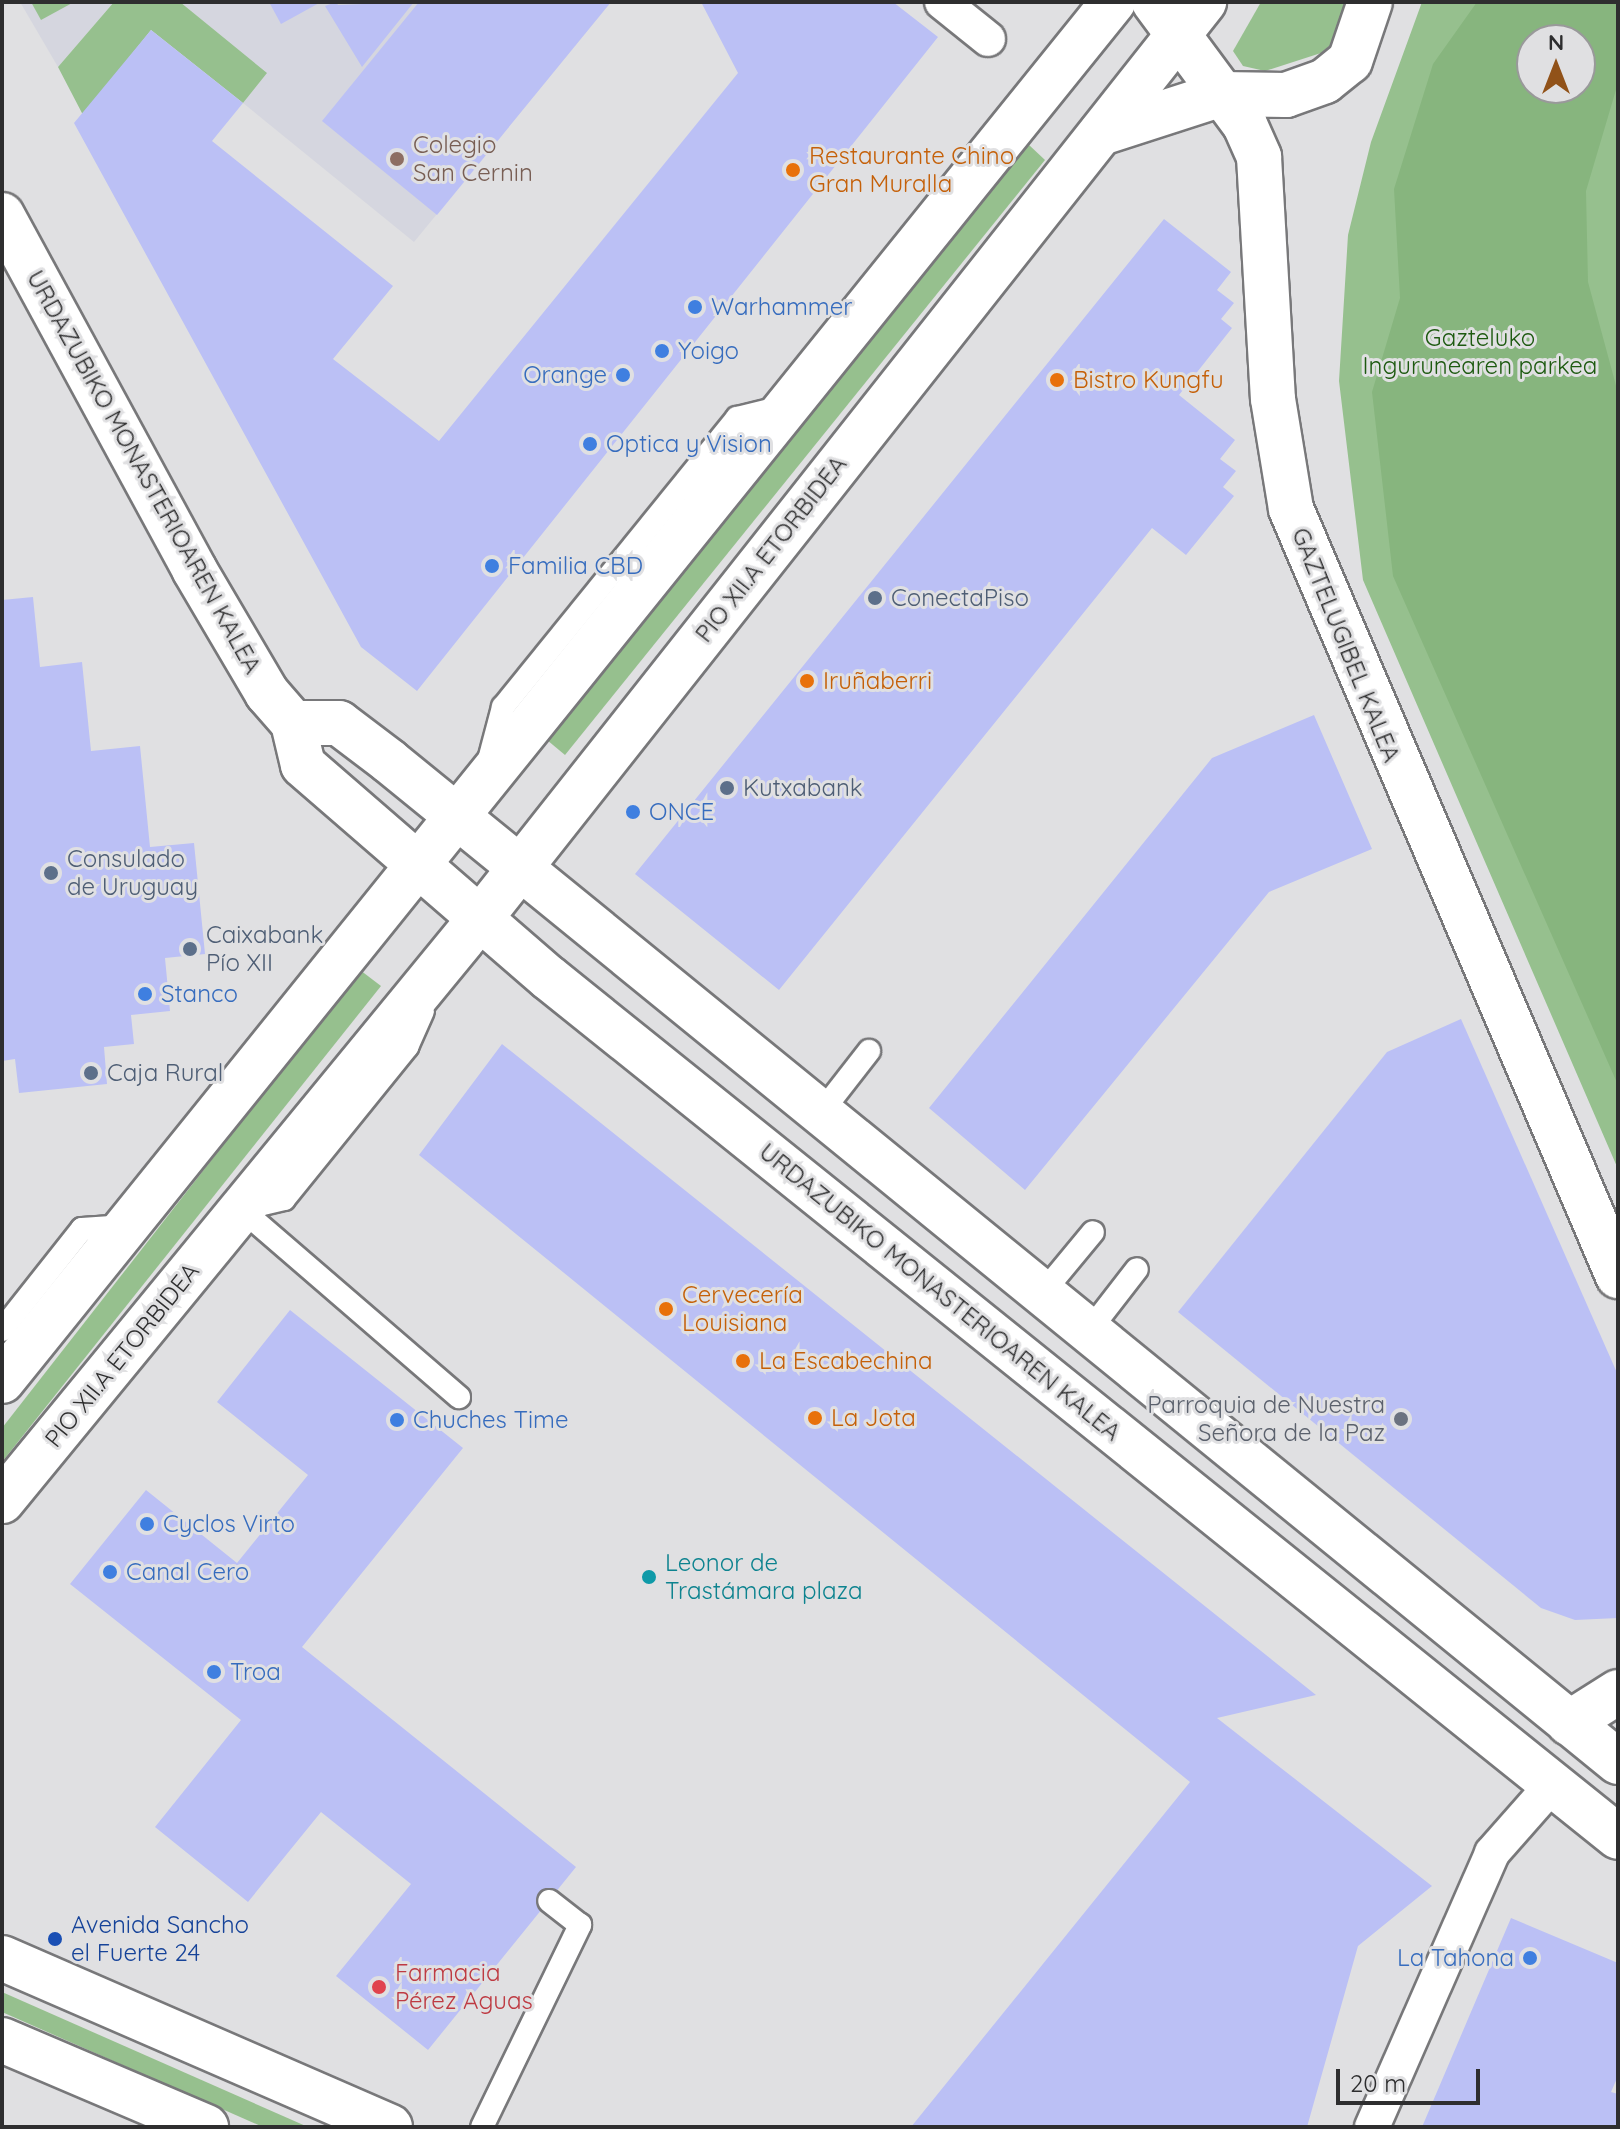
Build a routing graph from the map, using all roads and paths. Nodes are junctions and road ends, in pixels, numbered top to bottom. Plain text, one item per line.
1 (942, 2) edge
2 (1113, 2) edge
3 (1204, 2) edge
4 (1370, 2) edge
5 (1166, 19) edge
6 (988, 39) dead end
7 (1222, 94) junction
8 (1101, 133) junction
9 (2, 215) edge
10 (293, 723) junction
11 (455, 817) junction
12 (418, 864) junction
13 (519, 868) junction
14 (482, 916) junction
15 (869, 1051) dead end
16 (823, 1110) junction
17 (241, 1209) junction
18 (127, 1225) junction
19 (1093, 1232) dead end
20 (1137, 1269) dead end
21 (1618, 1276) edge
22 (1045, 1290) junction
23 (1092, 1327) junction
24 (2, 1330) edge
25 (2, 1381) edge
26 (459, 1397) dead end
27 (2, 1501) edge
28 (1618, 1692) edge
29 (1569, 1723) junction
30 (1618, 1762) edge
31 (1551, 1786) junction
32 (1618, 1837) edge
33 (549, 1901) dead end
34 (2, 1958) edge
35 (2, 2040) edge
36 (206, 2127) edge
37 (390, 2127) edge
38 (482, 2127) edge
39 (1372, 2127) edge

1 - 6 street
2 - 11 street
3 - 5 street, PIO XII.A ETORBIDEA
4 - 7 street
5 - 7 street, GAZTELUGIBEL KALEA
5 - 8 street, PIO XII.A ETORBIDEA
7 - 8 street
7 - 21 street, GAZTELUGIBEL KALEA
8 - 13 street, PIO XII.A ETORBIDEA
9 - 10 street, URDAZUBIKO MONASTERIOAREN KALEA
10 - 11 street
10 - 12 street, URDAZUBIKO MONASTERIOAREN KALEA
11 - 12 street
11 - 13 street
12 - 14 street, URDAZUBIKO MONASTERIOAREN KALEA
12 - 18 street
13 - 14 street, PIO XII.A ETORBIDEA
13 - 16 street
14 - 17 street, PIO XII.A ETORBIDEA
14 - 31 street, URDAZUBIKO MONASTERIOAREN KALEA
15 - 16 lane
16 - 22 street
17 - 26 lane
17 - 27 street, PIO XII.A ETORBIDEA
18 - 24 lane
18 - 25 street
19 - 22 lane
20 - 23 lane
22 - 23 street
23 - 29 street
28 - 29 street
29 - 30 street
31 - 32 street, URDAZUBIKO MONASTERIOAREN KALEA
31 - 39 street
33 - 38 lane
34 - 37 street
35 - 36 street

